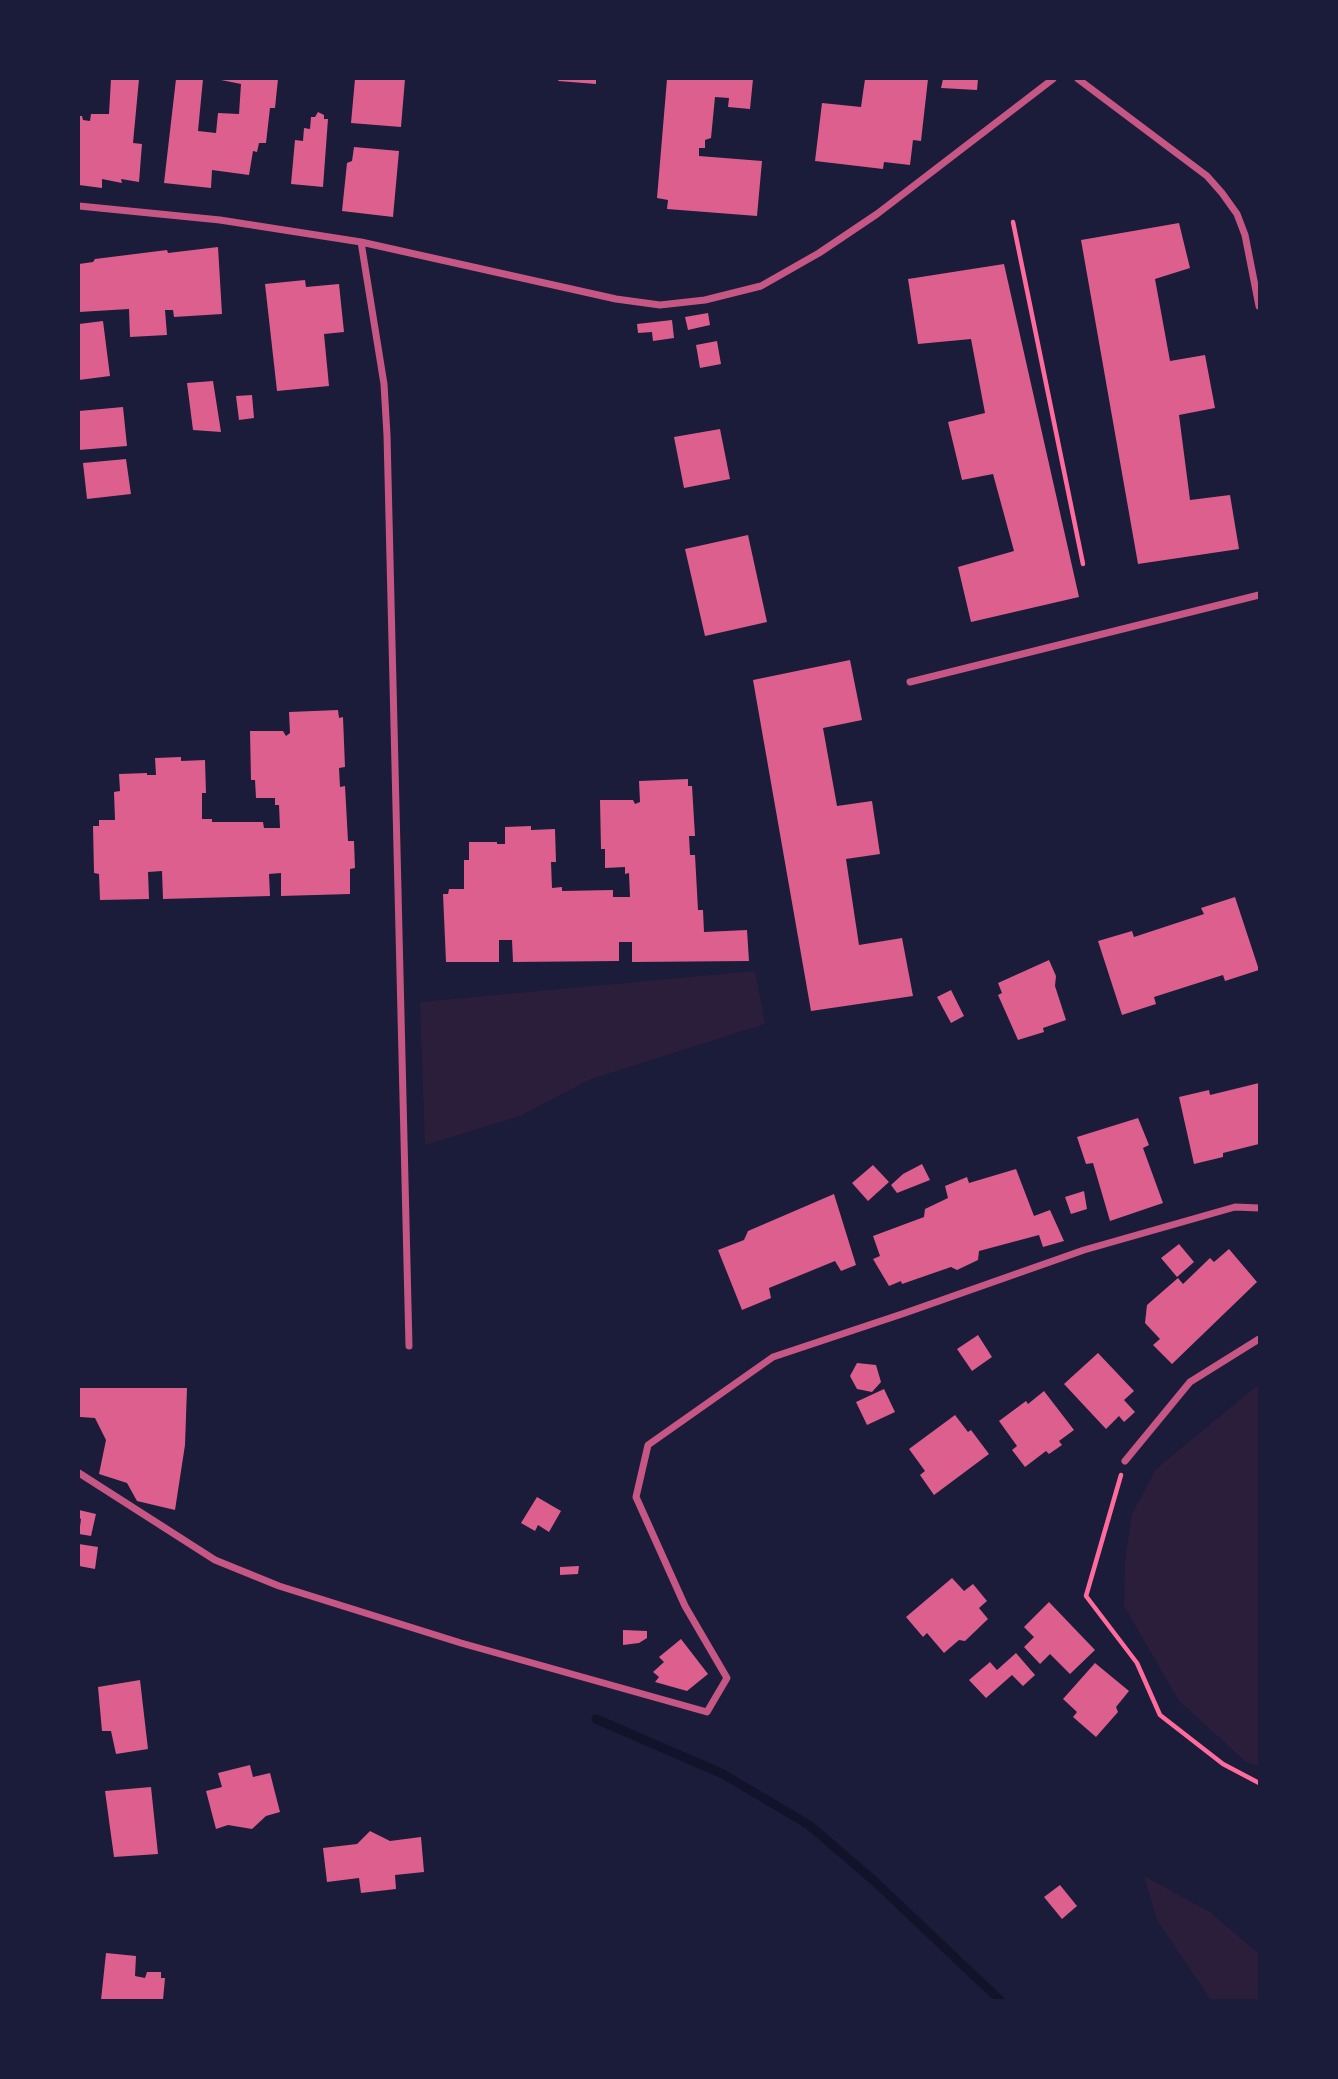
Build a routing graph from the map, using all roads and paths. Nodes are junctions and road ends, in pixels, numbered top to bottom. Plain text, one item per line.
1 (1053, 79) edge
2 (1078, 79) edge
3 (79, 206) edge
4 (1013, 222) dead end
5 (361, 242) junction
6 (1259, 306) edge
7 (1083, 564) dead end
8 (1259, 595) edge
9 (910, 682) dead end
10 (1259, 1208) edge
11 (1259, 1339) edge
12 (409, 1346) dead end
13 (1125, 1461) joint
14 (79, 1473) edge
15 (1259, 1783) edge

1 - 5 street
2 - 6 street
3 - 5 street
4 - 7 path
5 - 12 street
8 - 9 street
10 - 14 street
11 - 13 street
13 - 15 path

